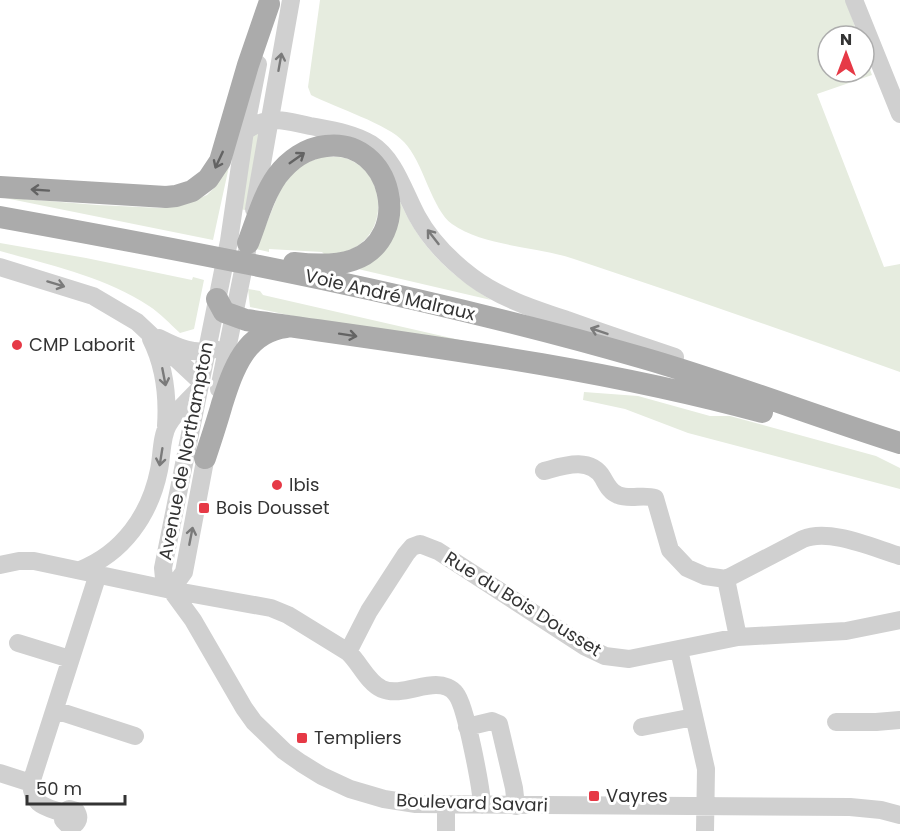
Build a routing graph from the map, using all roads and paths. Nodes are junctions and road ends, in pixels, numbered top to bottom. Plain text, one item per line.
1 (291, 0) edge
2 (854, 0) edge
3 (270, 2) edge
4 (900, 114) edge
5 (270, 119) junction
6 (245, 131) junction
7 (0, 187) edge
8 (0, 217) edge
9 (0, 226) edge
10 (197, 258) junction
11 (258, 262) junction
12 (0, 267) edge
13 (217, 299) junction
14 (234, 317) junction
15 (291, 326) junction
16 (148, 331) junction
17 (228, 344) junction
18 (206, 352) junction
19 (199, 386) junction
20 (166, 427) junction
21 (895, 442) edge
22 (206, 458) junction
23 (544, 471) dead end
24 (900, 556) edge
25 (0, 565) edge
26 (80, 570) junction
27 (98, 574) junction
28 (726, 579) junction
29 (171, 590) junction
30 (900, 620) edge
31 (738, 637) junction
32 (18, 643) dead end
33 (679, 650) junction
34 (348, 652) junction
35 (70, 659) junction
36 (55, 710) junction
37 (694, 717) junction
38 (900, 720) edge
39 (836, 722) dead end
40 (466, 727) junction
41 (642, 727) dead end
42 (135, 736) dead end
43 (0, 773) edge
44 (31, 783) junction
45 (446, 804) junction
46 (482, 806) junction
47 (516, 806) junction
48 (706, 807) junction
49 (63, 813) dead end
50 (900, 815) edge
51 (446, 831) edge
52 (705, 831) edge

5 -> 1 street, Avenue de Northampton
2 - 4 street
3 - 6 street, Avenue de Northampton
3 -> 7 main road
5 - 6 street
5 - 11 street, Avenue de Northampton
21 -> 5 street
6 - 13 street, Avenue de Northampton
8 - 10 main road, Voie André Malraux
9 - 10 main road, Voie André Malraux
10 - 11 main road, Voie André Malraux
11 -> 11 main road
11 - 14 street, Avenue de Northampton
11 - 21 main road, Voie André Malraux
12 -> 16 street
13 - 14 main road
13 - 18 street, Avenue de Northampton
14 - 15 main road
14 - 17 street, Avenue de Northampton
15 -> 21 main road
15 - 22 main road
16 - 18 street
16 - 19 street
16 -> 20 street
17 - 18 street
17 - 22 street, Avenue de Northampton
18 - 19 street, Avenue de Northampton
19 - 20 street
19 - 29 street, Avenue de Northampton
20 -> 26 street
29 -> 22 street, Avenue de Northampton
23 - 28 street
24 - 28 street
25 - 26 street
26 - 27 street
27 - 29 street
27 - 35 street
28 - 31 street
29 - 34 street
29 - 45 street, Boulevard Savari
30 - 31 street, Rue du Bois Dousset
31 - 33 street, Rue du Bois Dousset
32 - 35 street
33 - 34 street, Rue du Bois Dousset
33 - 37 street
34 - 40 street
35 - 36 street
36 - 42 street
36 - 44 street
37 - 41 street
37 - 48 street
38 - 39 street
40 - 46 street
40 - 47 street
43 - 44 street
44 - 49 street
45 - 46 street, Boulevard Savari
45 - 51 street
46 - 47 street, Boulevard Savari
47 - 48 street, Boulevard Savari
48 - 50 street, Boulevard Savari
48 - 52 street

